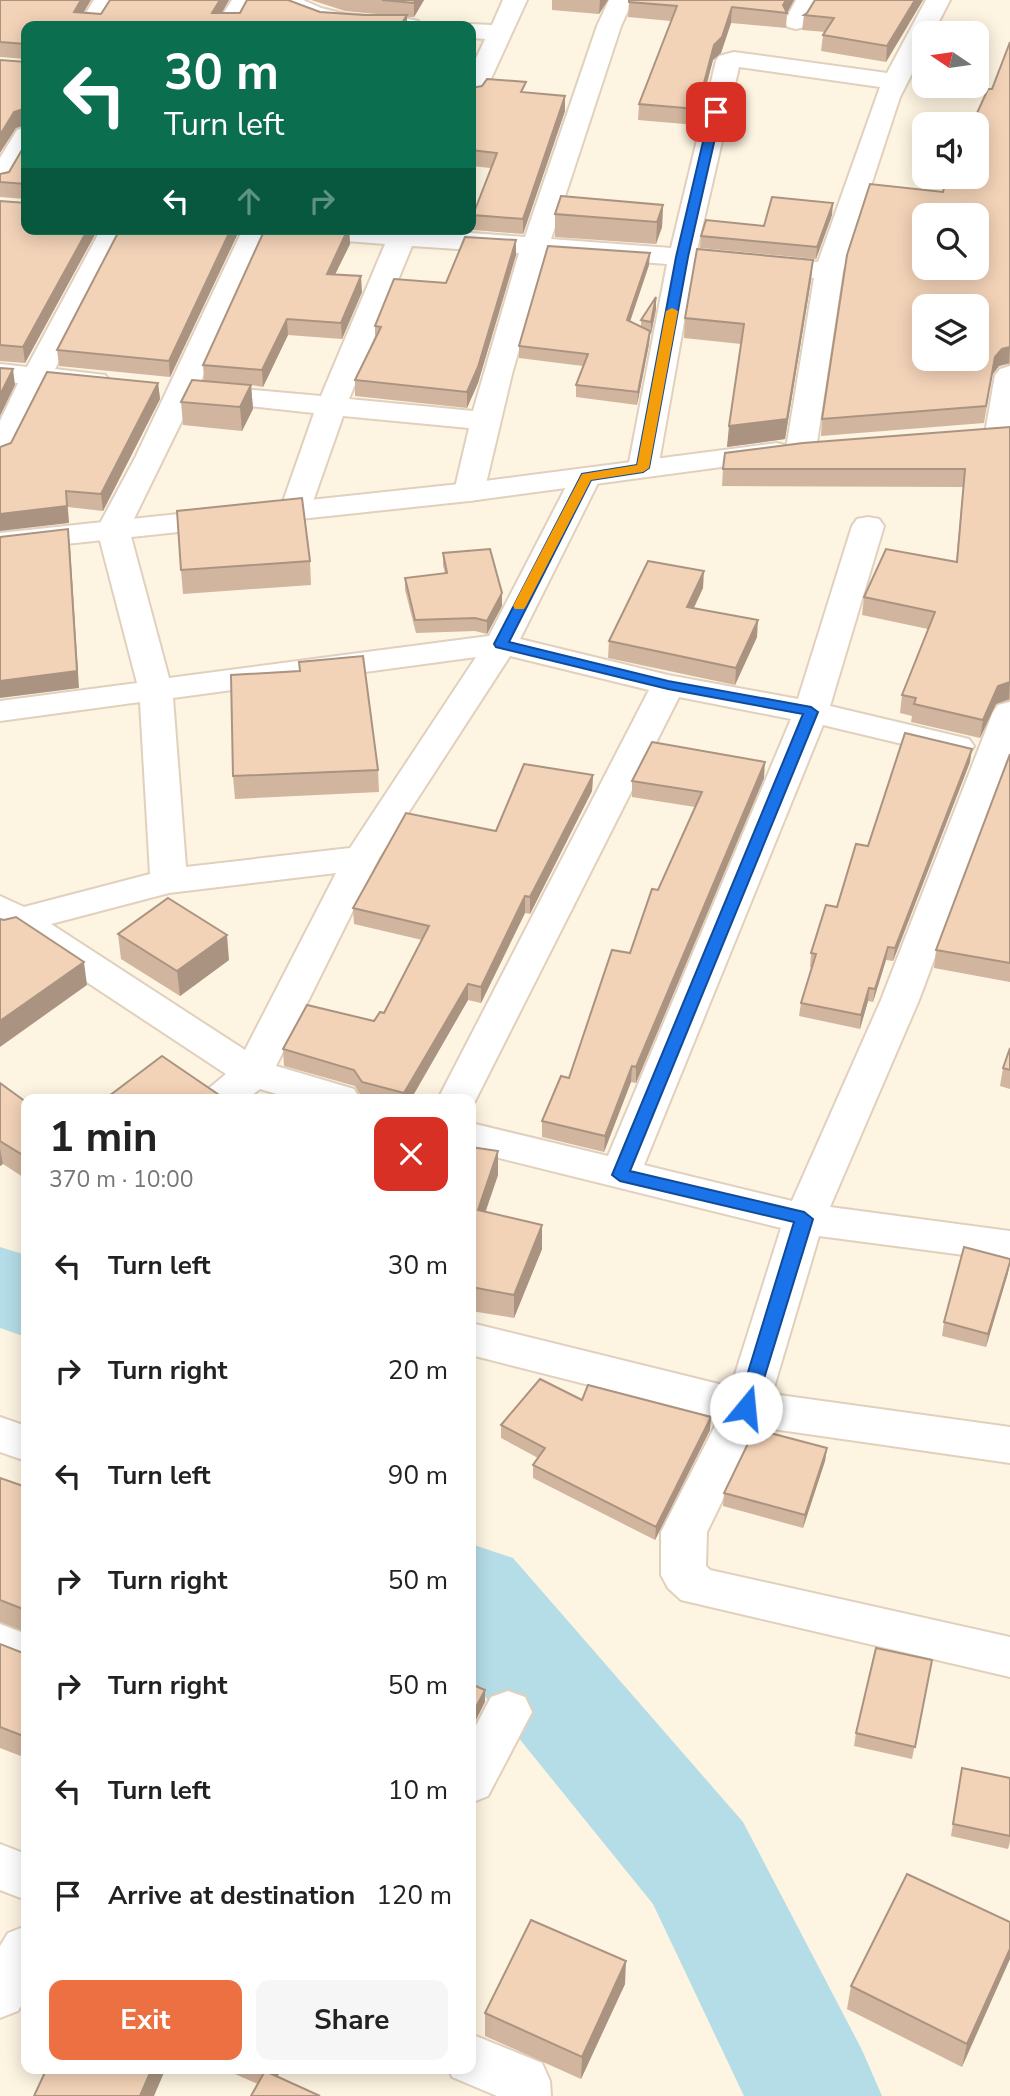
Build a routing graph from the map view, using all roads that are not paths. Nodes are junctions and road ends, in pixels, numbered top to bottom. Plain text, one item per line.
1 (106, 0) edge
2 (244, 0) edge
3 (286, 0) edge
4 (515, 0) edge
5 (621, 0) edge
6 (808, 0) edge
7 (938, 0) edge
8 (93, 21) edge
9 (231, 21) edge
10 (344, 21) edge
11 (796, 22) dead end
12 (476, 31) edge
13 (500, 33) junction
14 (895, 82) junction
15 (476, 83) edge
16 (21, 144) edge
17 (0, 180) edge
18 (113, 235) edge
19 (254, 235) edge
20 (402, 235) edge
21 (421, 235) edge
22 (535, 248) junction
23 (682, 257) junction
24 (829, 271) junction
25 (0, 373) edge
26 (37, 375) junction
27 (1010, 375) edge
28 (116, 384) edge
29 (169, 390) junction
30 (332, 404) junction
31 (484, 421) junction
32 (994, 434) edge
33 (0, 452) edge
34 (643, 468) junction
35 (586, 477) junction
36 (469, 492) junction
37 (295, 510) junction
38 (868, 526) dead end
39 (113, 529) junction
40 (0, 542) edge
41 (501, 644) junction
42 (668, 685) junction
43 (156, 691) junction
44 (0, 710) edge
45 (811, 712) junction
46 (1010, 712) edge
47 (1002, 757) edge
48 (361, 858) junction
49 (169, 881) junction
50 (7, 921) edge
51 (253, 1073) junction
52 (228, 1094) edge
53 (323, 1094) edge
54 (461, 1094) edge
55 (476, 1138) edge
56 (620, 1175) junction
57 (804, 1219) junction
58 (1010, 1246) edge
59 (476, 1340) edge
60 (746, 1408) junction
61 (0, 1434) edge
62 (21, 1442) edge
63 (1010, 1445) edge
64 (0, 1644) edge
65 (21, 1652) edge
66 (1010, 1657) edge
67 (508, 1712) dead end
68 (476, 1772) edge
69 (0, 1867) edge
70 (21, 1875) edge
71 (21, 1958) edge
72 (0, 1994) edge
73 (476, 2061) edge
74 (524, 2096) edge

1 - 8 street
2 - 9 street
3 - 10 street
4 - 13 street
5 - 22 street
6 - 11 street
7 - 14 street
12 - 13 street
13 - 15 street
14 - 23 street
14 - 24 street
16 - 17 street
18 - 26 street
19 - 29 street
20 - 30 street
21 - 22 street
22 - 23 street
22 - 31 street
23 - 24 street
23 - 34 street
24 - 34 street
25 - 26 street
26 - 28 street
26 - 33 street
27 - 32 street
29 - 30 street
29 - 39 street
30 - 31 street
30 - 37 street
31 - 36 street
34 - 35 street
35 - 36 street
35 - 41 street
36 - 37 street
37 - 39 street
38 - 45 street
39 - 40 street
39 - 43 street
41 - 42 street
41 - 43 street
41 - 48 street
42 - 45 street
42 - 54 street
43 - 44 street
43 - 49 street
45 - 47 street
45 - 56 street
46 - 47 street
47 - 57 street
48 - 49 street
48 - 51 street
49 - 50 street
50 - 51 street
51 - 52 street
51 - 53 street
55 - 56 street
56 - 57 street
57 - 58 street
57 - 60 street
59 - 60 street
60 - 63 street
60 - 66 street
61 - 62 street
64 - 65 street
67 - 68 street
69 - 70 street
71 - 72 street
73 - 74 street

